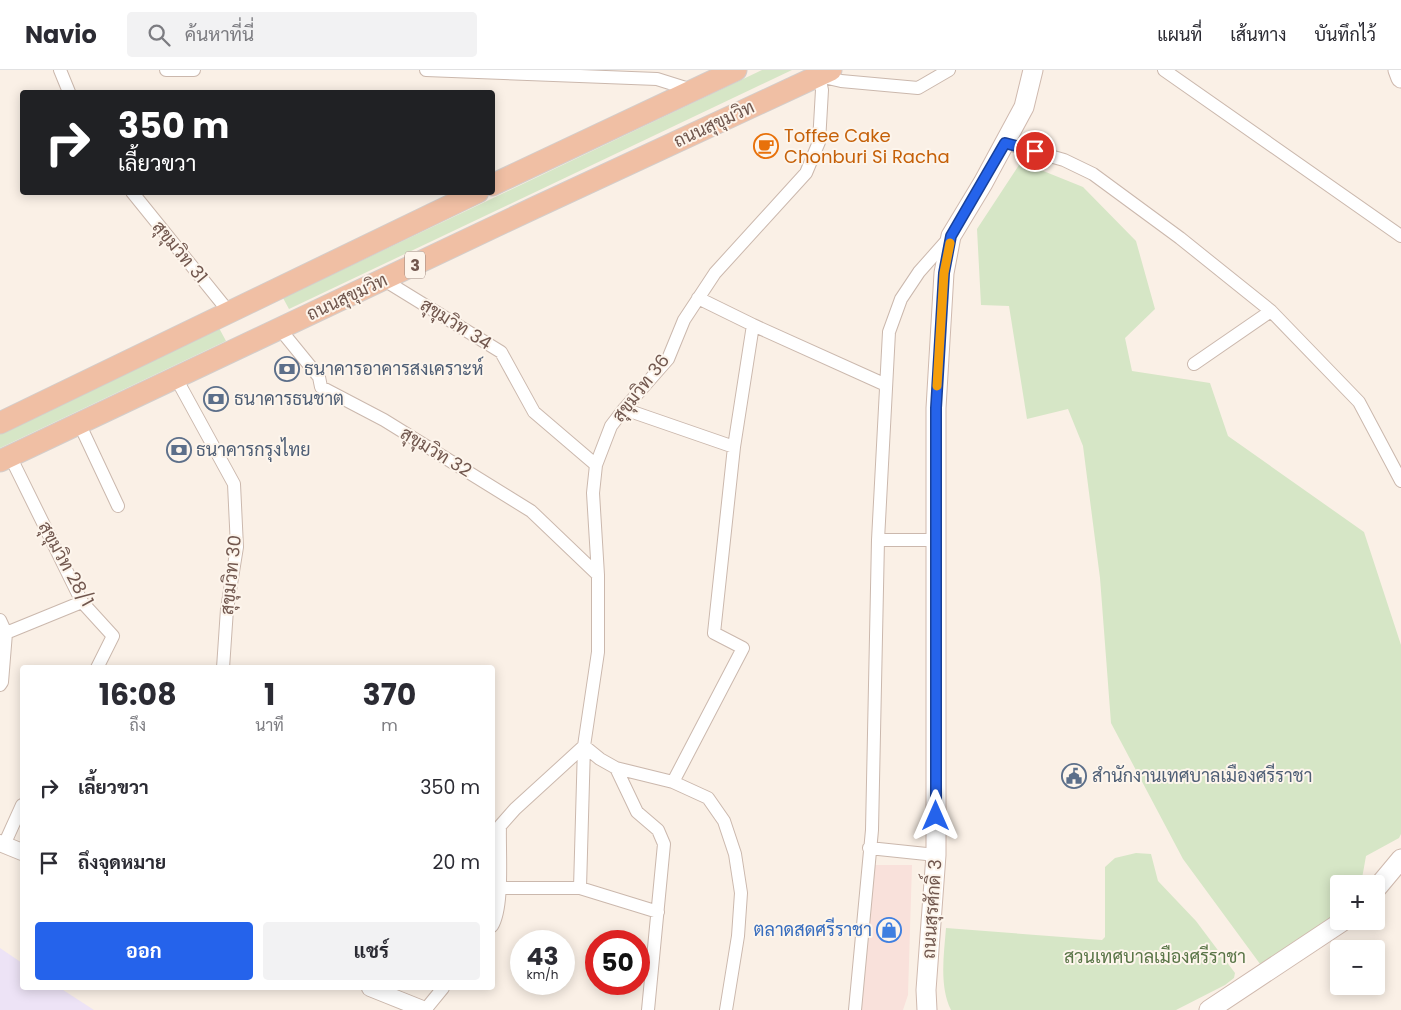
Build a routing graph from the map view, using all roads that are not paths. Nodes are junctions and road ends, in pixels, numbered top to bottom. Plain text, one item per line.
1 (60, 70) edge
2 (166, 70) edge
3 (194, 70) edge
4 (426, 70) edge
5 (736, 70) edge
6 (948, 70) edge
7 (1033, 70) edge
8 (1164, 70) edge
9 (1398, 70) edge
10 (565, 72) edge
11 (825, 73) edge
12 (1401, 78) edge
13 (68, 90) edge
14 (692, 90) junction
15 (1005, 143) junction
16 (495, 184) edge
17 (134, 195) edge
18 (472, 195) edge
19 (951, 236) junction
20 (1401, 236) edge
21 (384, 280) junction
22 (698, 298) junction
23 (1271, 311) junction
24 (229, 312) junction
25 (753, 325) junction
26 (280, 328) junction
27 (1194, 364) dead end
28 (176, 378) junction
29 (886, 385) junction
30 (624, 409) junction
31 (0, 423) edge
32 (79, 423) junction
33 (734, 447) junction
34 (5, 459) edge
35 (596, 465) junction
36 (1401, 481) edge
37 (118, 506) dead end
38 (878, 540) junction
39 (936, 540) junction
40 (598, 574) junction
41 (82, 602) junction
42 (0, 620) edge
43 (6, 633) junction
44 (98, 665) edge
45 (223, 665) edge
46 (0, 685) edge
47 (584, 746) junction
48 (616, 768) junction
49 (673, 782) junction
50 (20, 808) edge
51 (2, 844) edge
52 (869, 848) junction
53 (20, 851) edge
54 (936, 855) junction
55 (1401, 859) edge
56 (1385, 879) edge
57 (499, 888) junction
58 (580, 888) junction
59 (658, 912) junction
60 (495, 920) edge
61 (1330, 930) edge
62 (375, 990) edge
63 (441, 990) edge
64 (926, 990) junction
65 (425, 1010) edge
66 (648, 1010) edge
67 (726, 1010) edge
68 (855, 1010) edge
69 (914, 1010) edge
70 (927, 1010) edge
71 (1209, 1010) edge

1 - 13 street
2 - 3 street
4 - 10 street
5 - 14 highway
6 - 11 street
7 - 15 main road, ถนนสุรศักดิ์ 3
8 - 20 street
9 - 12 main road
10 - 14 street
11 - 21 highway, ถนนสุขุมวิท / 3
11 - 22 street, สุขุมวิท 36
14 - 16 highway
15 - 19 main road, ถนนสุรศักดิ์ 3
15 - 23 street
17 - 24 street, สุขุมวิท 31
18 - 24 highway, 3
19 - 29 street
19 - 39 main road, ถนนสุรศักดิ์ 3
21 - 26 highway, ถนนสุขุมวิท / 3
21 - 35 street, สุขุมวิท 34
22 - 25 street
22 - 30 street, สุขุมวิท 36
23 - 27 street
23 - 36 street
24 - 31 highway, 3
25 - 29 street
25 - 33 street
26 - 28 highway, ถนนสุขุมวิท / 3
26 - 40 street, สุขุมวิท 32
28 - 32 highway, ถนนสุขุมวิท / 3
28 - 45 street, สุขุมวิท 30
29 - 38 street
30 - 33 street
30 - 35 street, สุขุมวิท 36
32 - 34 highway, ถนนสุขุมวิท / 3
32 - 37 street
33 - 49 street
34 - 41 street, สุขุมวิท 28/1
35 - 40 street, สุขุมวิท 36
38 - 39 street
38 - 52 street
39 - 54 main road, ถนนสุรศักดิ์ 3
40 - 47 street, สุขุมวิท 36
41 - 43 street
41 - 44 street, สุขุมวิท 28/1
42 - 43 street
43 - 46 street
47 - 48 street
47 - 57 street
47 - 58 street, สุขุมวิท 36
48 - 49 street
48 - 59 street
49 - 67 street
50 - 51 street
51 - 53 street
52 - 54 street
52 - 68 street
54 - 64 main road, ถนนสุรศักดิ์ 3
55 - 56 main road
57 - 58 street
57 - 60 street
58 - 59 street
59 - 66 street
61 - 71 main road
62 - 65 street
63 - 65 street
64 - 69 main road, ถนนสุรศักดิ์ 3
64 - 70 main road, ถนนสุรศักดิ์ 3

